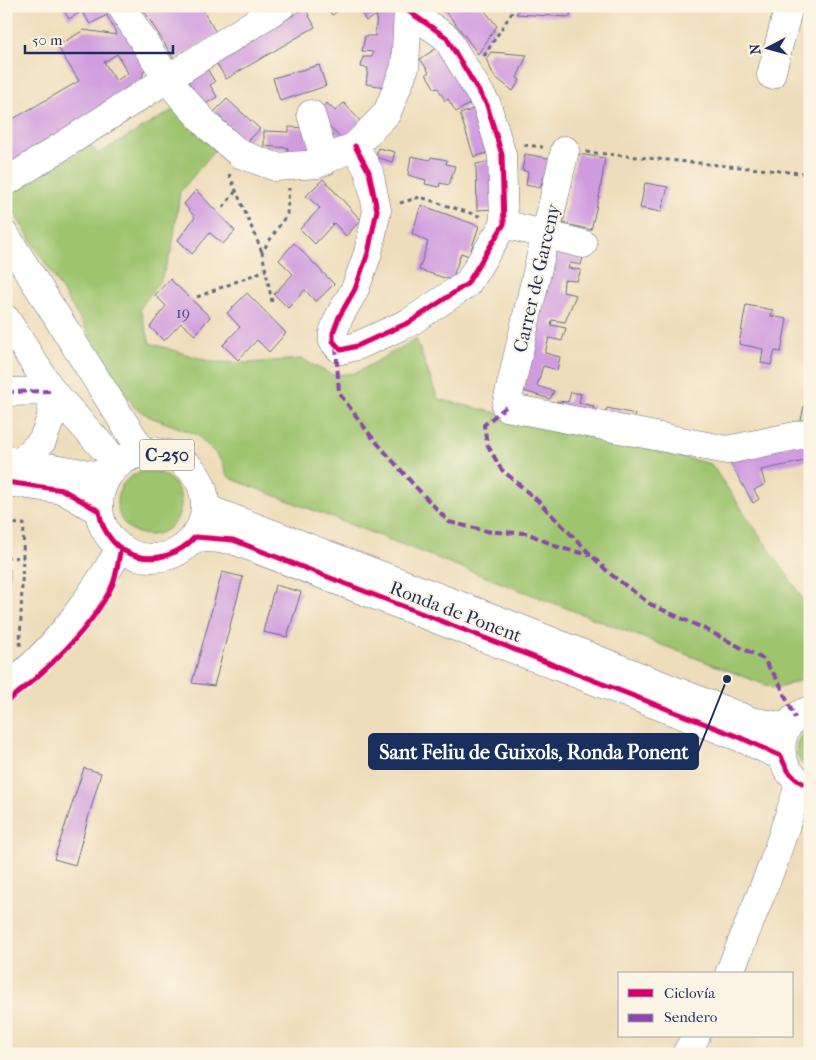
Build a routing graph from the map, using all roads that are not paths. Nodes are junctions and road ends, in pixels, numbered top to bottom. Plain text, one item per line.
1 (121, 6) edge
2 (281, 6) edge
3 (789, 6) edge
4 (408, 8) edge
5 (771, 75) dead end
6 (167, 78) junction
7 (311, 114) dead end
8 (355, 146) junction
9 (565, 150) road end
10 (325, 161) junction
11 (6, 182) edge
12 (504, 224) junction
13 (546, 235) junction
14 (6, 236) edge
15 (583, 244) dead end
16 (6, 319) edge
17 (52, 391) junction
18 (6, 392) edge
19 (810, 433) edge
20 (143, 453) junction
21 (12, 468) edge
22 (113, 471) junction
23 (204, 508) junction
24 (99, 511) junction
25 (195, 537) junction
26 (121, 548) junction
27 (12, 683) edge
28 (810, 710) edge
29 (786, 727) junction
30 (781, 756) junction
31 (805, 784) edge
32 (730, 972) edge
33 (695, 1038) edge
34 (686, 1054) edge

1 - 6 street
2 - 6 street
3 - 5 street
4 - 8 street
4 - 12 street
6 - 10 street
6 - 11 street
7 - 10 street
8 - 10 street
8 - 12 street
9 - 13 street, Carrer de Garceny
12 - 13 street
13 - 15 street
13 - 19 street, Carrer de Garceny
14 - 20 street
16 - 17 street
17 - 18 street
17 - 21 street
17 - 22 street
20 - 22 street, C-250
20 - 23 street, C-250
21 - 22 street
21 - 24 street
22 - 24 street
23 - 25 street, C-250
23 - 29 street
24 - 26 street
25 - 26 street
25 - 30 street, Ronda de Ponent
26 - 27 street
28 - 29 street
29 - 30 street
30 - 31 street
31 - 32 street
33 - 34 street

